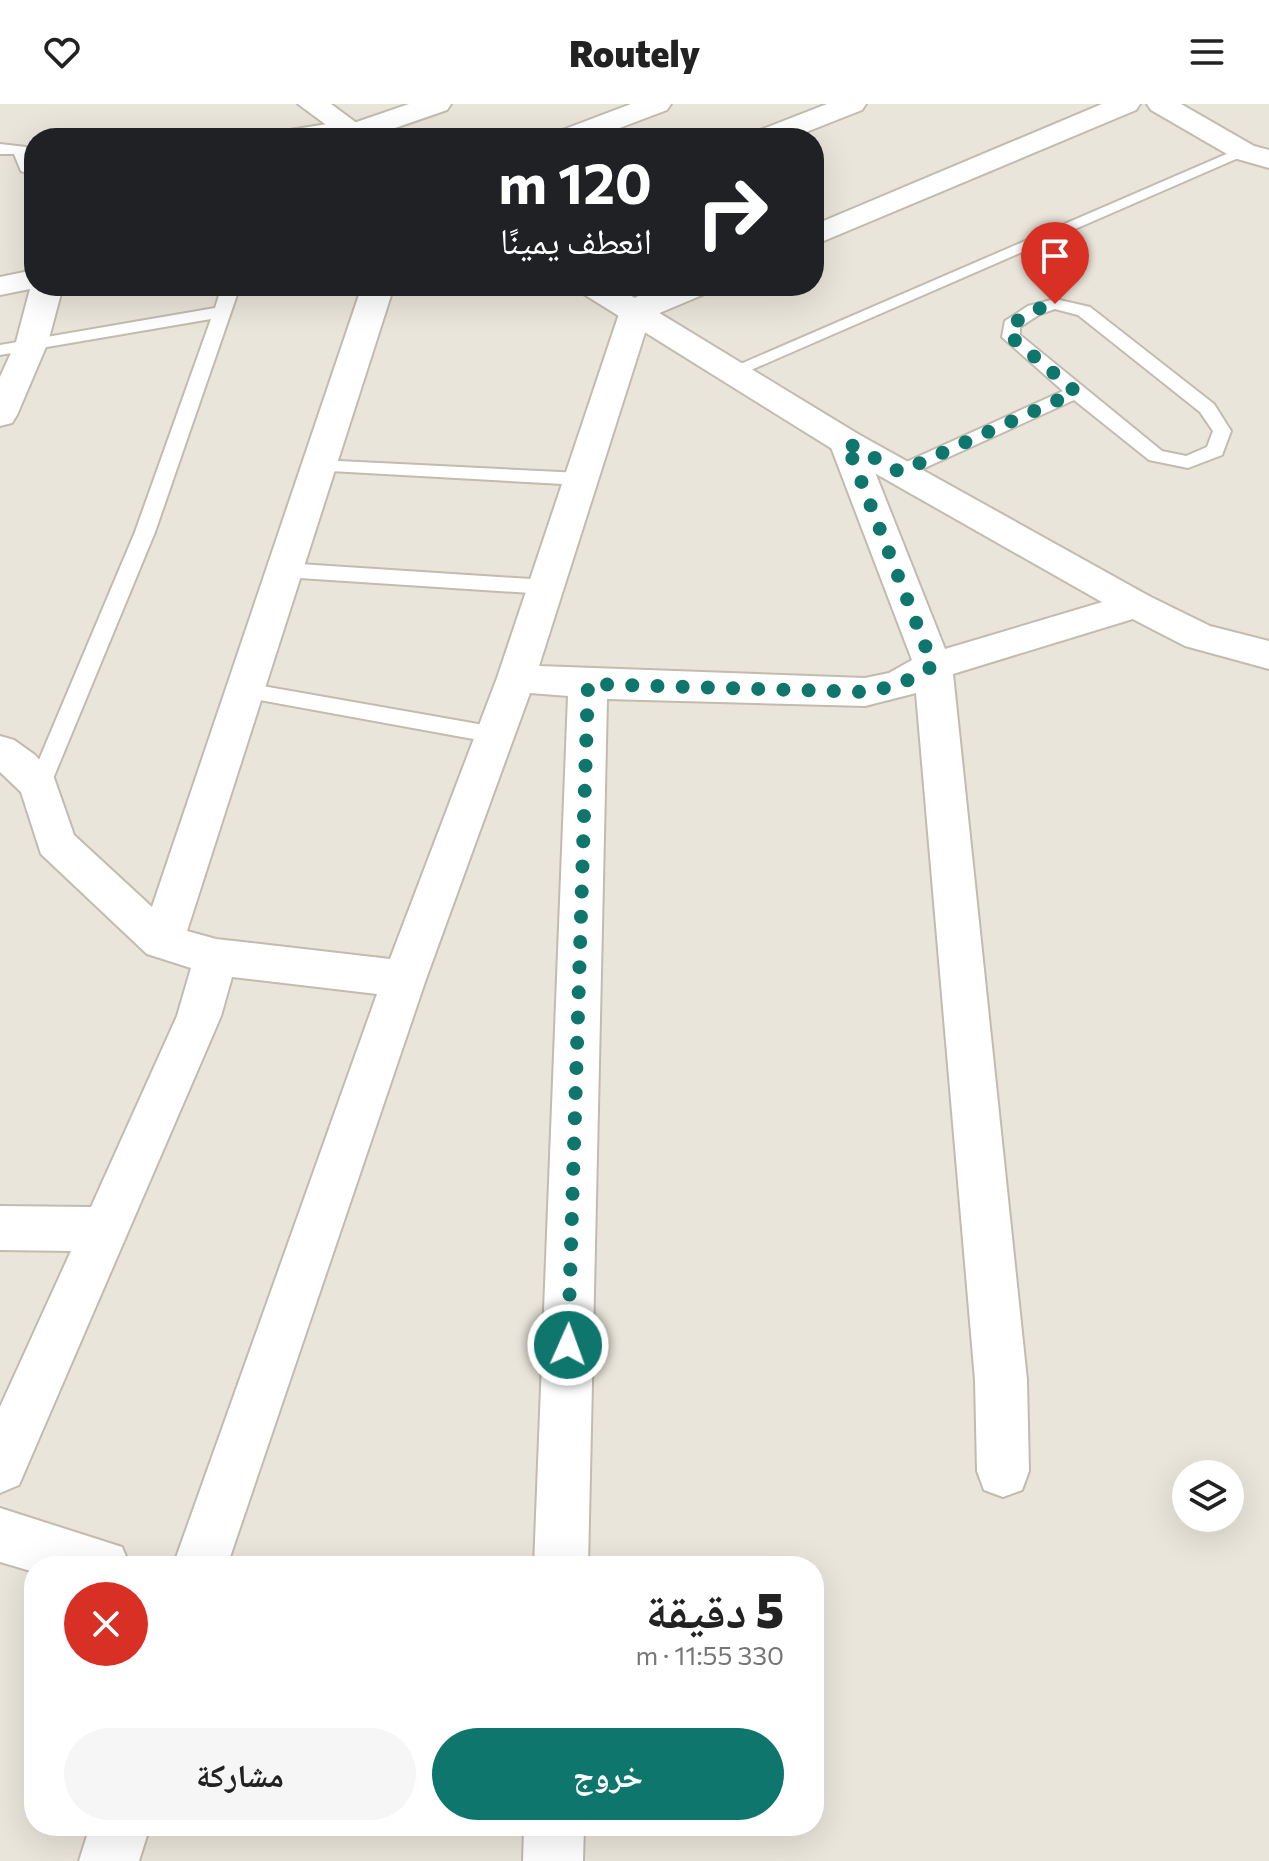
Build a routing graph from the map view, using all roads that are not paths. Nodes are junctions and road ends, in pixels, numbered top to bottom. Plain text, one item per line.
1 (312, 104) edge
2 (437, 104) edge
3 (657, 104) edge
4 (852, 104) edge
5 (1126, 104) edge
6 (1161, 104) edge
7 (349, 128) edge
8 (367, 128) edge
9 (593, 128) edge
10 (791, 128) edge
11 (0, 149) edge
12 (1261, 151) edge
13 (24, 160) edge
14 (824, 232) edge
15 (24, 281) edge
16 (0, 286) edge
17 (44, 296) edge
18 (228, 296) edge
19 (375, 296) edge
20 (610, 296) edge
21 (672, 296) edge
22 (636, 311) junction
23 (222, 312) junction
24 (32, 342) junction
25 (0, 350) edge
26 (731, 372) junction
27 (1076, 392) junction
28 (0, 415) edge
29 (846, 442) junction
30 (319, 466) junction
31 (900, 472) junction
32 (581, 479) junction
33 (284, 570) junction
34 (546, 587) junction
35 (1136, 605) junction
36 (1269, 655) edge
37 (933, 666) junction
38 (516, 678) junction
39 (588, 684) junction
40 (245, 691) junction
41 (495, 735) junction
42 (0, 751) edge
43 (39, 786) junction
44 (162, 942) junction
45 (216, 957) junction
46 (404, 979) junction
47 (0, 1228) edge
48 (105, 1229) junction
49 (0, 1467) edge
50 (1003, 1471) dead end
51 (0, 1535) edge
52 (70, 1556) edge
53 (203, 1556) edge
54 (561, 1556) edge
55 (117, 1836) edge
56 (554, 1836) edge
57 (109, 1861) edge
58 (553, 1861) edge

1 - 7 street
2 - 8 street
3 - 9 street
4 - 10 street
5 - 14 street
6 - 12 street
11 - 13 lane
12 - 26 lane
15 - 16 street
17 - 24 street
18 - 23 lane
19 - 30 street
20 - 22 street
21 - 22 street
22 - 26 street
22 - 32 street
23 - 24 lane
23 - 43 lane
24 - 25 lane
24 - 28 street
26 - 29 street
27 - 27 lane
27 - 31 lane
29 - 31 street
29 - 37 street
30 - 32 lane
30 - 33 street
31 - 35 street
32 - 34 street
33 - 34 lane
33 - 40 street
34 - 38 street
35 - 36 street
35 - 37 street
37 - 39 street
37 - 50 street
38 - 39 street
38 - 41 street
39 - 54 street
40 - 41 lane
40 - 44 street
41 - 46 street
42 - 43 street
43 - 44 street
44 - 45 street
45 - 46 street
45 - 48 street
46 - 53 street
47 - 48 street
48 - 49 street
51 - 52 street
55 - 57 street
56 - 58 street

